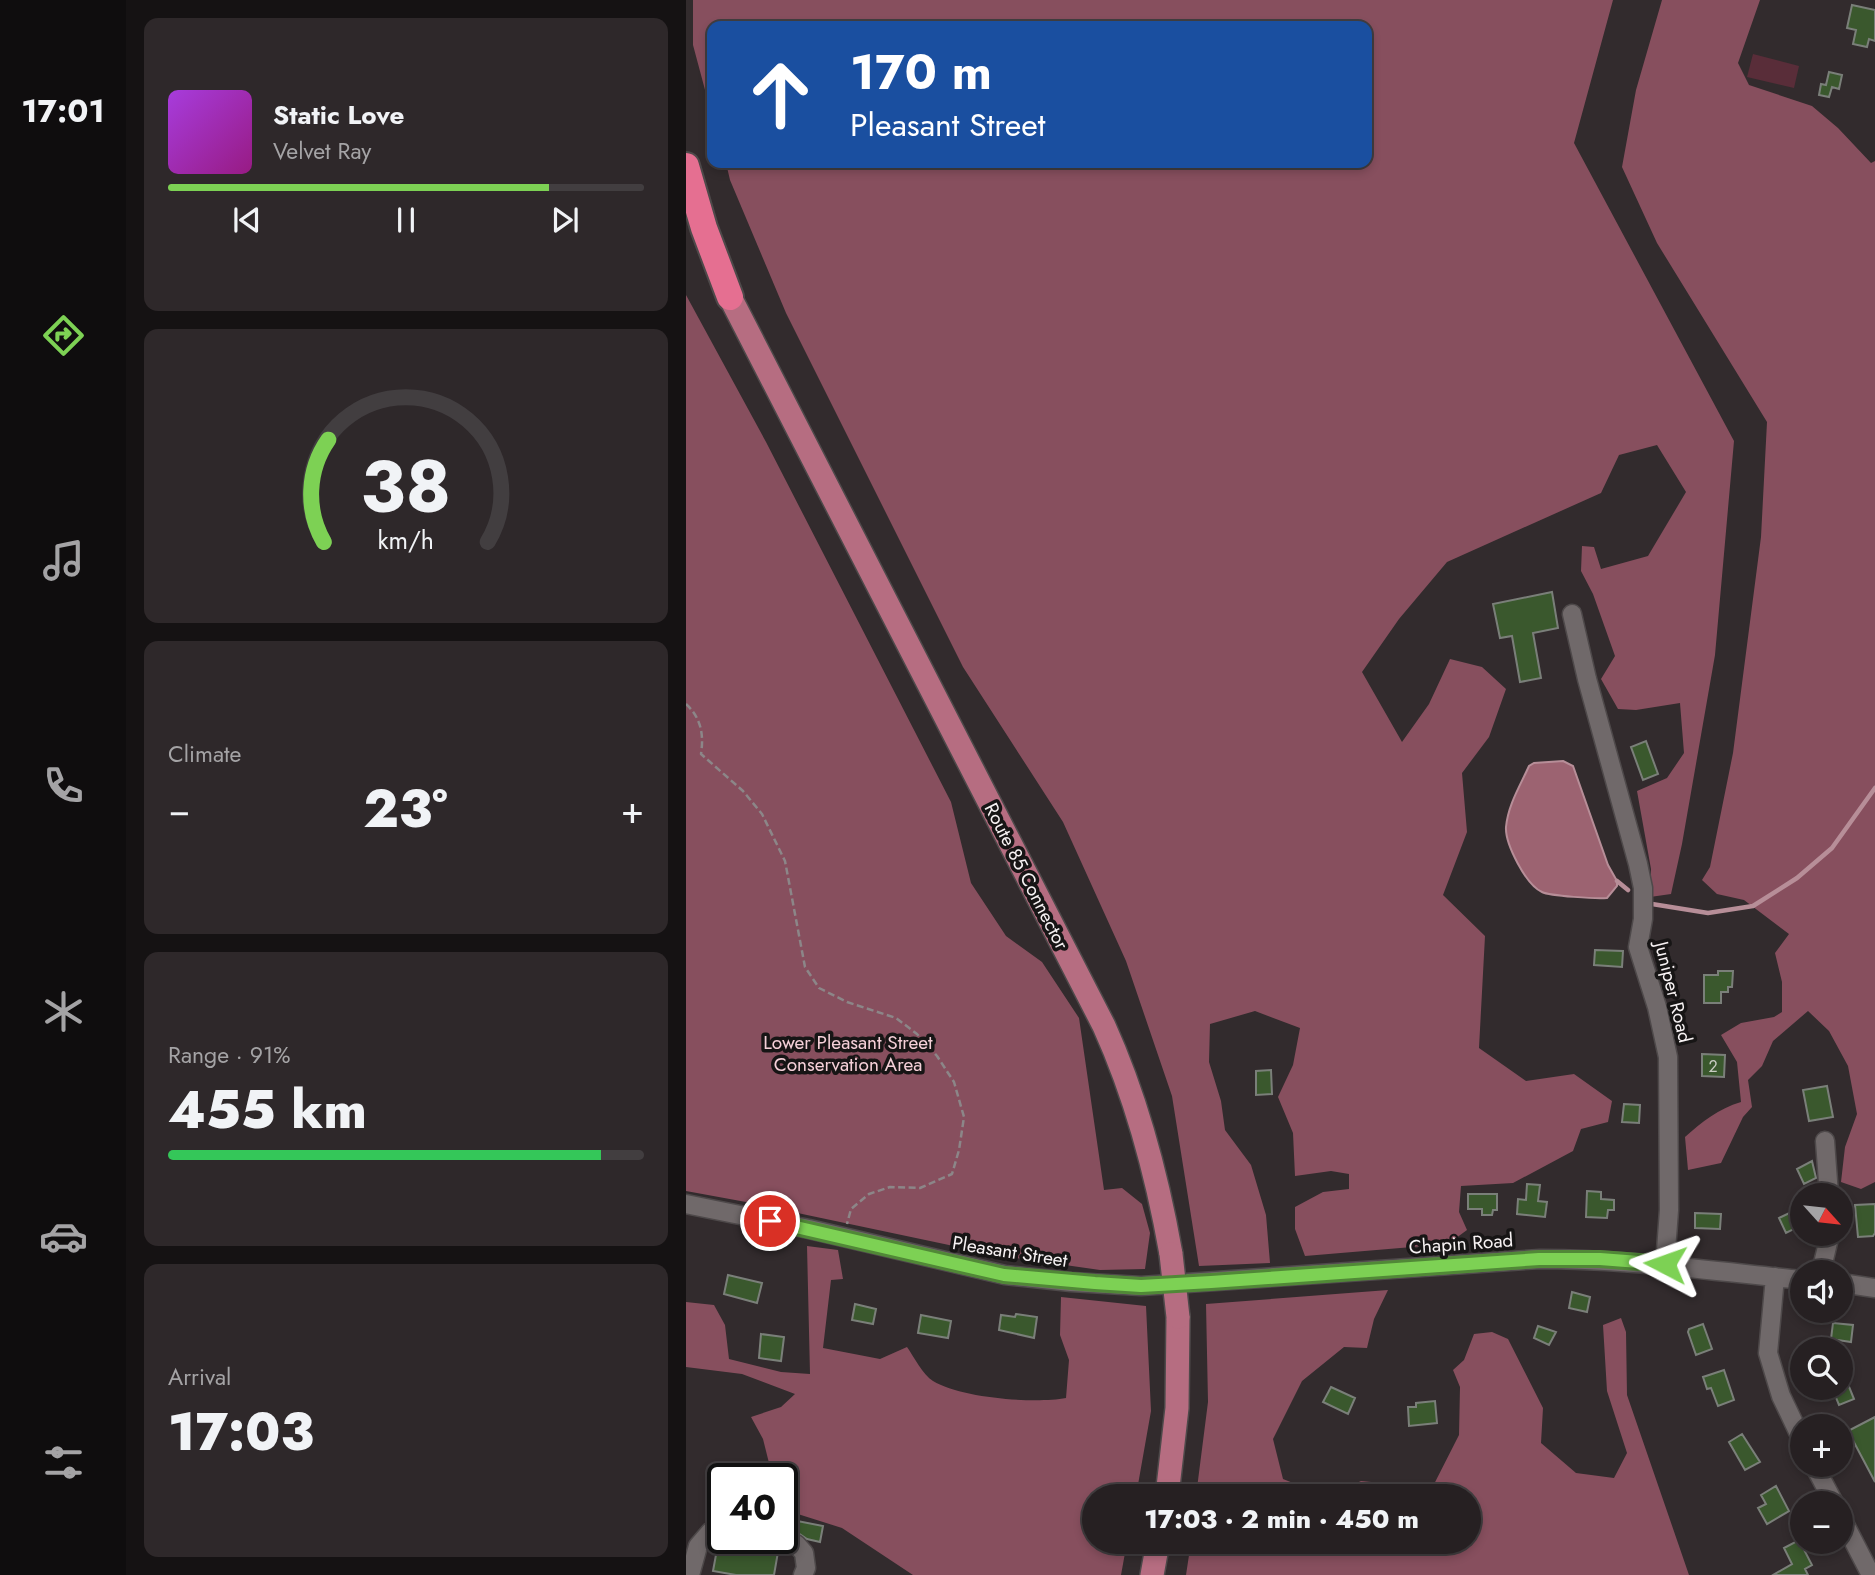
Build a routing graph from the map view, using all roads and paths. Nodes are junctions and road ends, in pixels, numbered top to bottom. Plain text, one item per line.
1 (686, 166) edge
2 (686, 218) edge
3 (730, 297) junction
4 (1572, 614) dead end
5 (686, 704) edge
6 (1825, 1141) dead end
7 (1828, 1183) edge
8 (686, 1204) edge
9 (843, 1237) junction
10 (1665, 1264) junction
11 (1332, 1273) joint
12 (1775, 1277) junction
13 (1790, 1279) edge
14 (1853, 1285) edge
15 (1875, 1288) edge
16 (1790, 1414) edge
17 (1168, 1484) edge
18 (707, 1536) edge
19 (1853, 1540) edge
20 (798, 1546) edge
21 (1156, 1554) edge
22 (693, 1575) edge
23 (803, 1575) edge
24 (1152, 1575) edge
25 (1871, 1575) edge

1 - 3 highway, Route 85 Connector
2 - 3 highway, Route 85 Connector
3 - 17 main road, Route 85 Connector, bridge
4 - 10 street, Juniper Road
5 - 9 path
6 - 7 street
8 - 9 street, Pleasant Street
9 - 11 street, Pleasant Street
10 - 11 street, Chapin Road
10 - 12 street, Chapin Road
12 - 13 street, Chapin Road
12 - 16 street
14 - 15 street
18 - 22 street
19 - 25 street
20 - 23 street
21 - 24 main road

